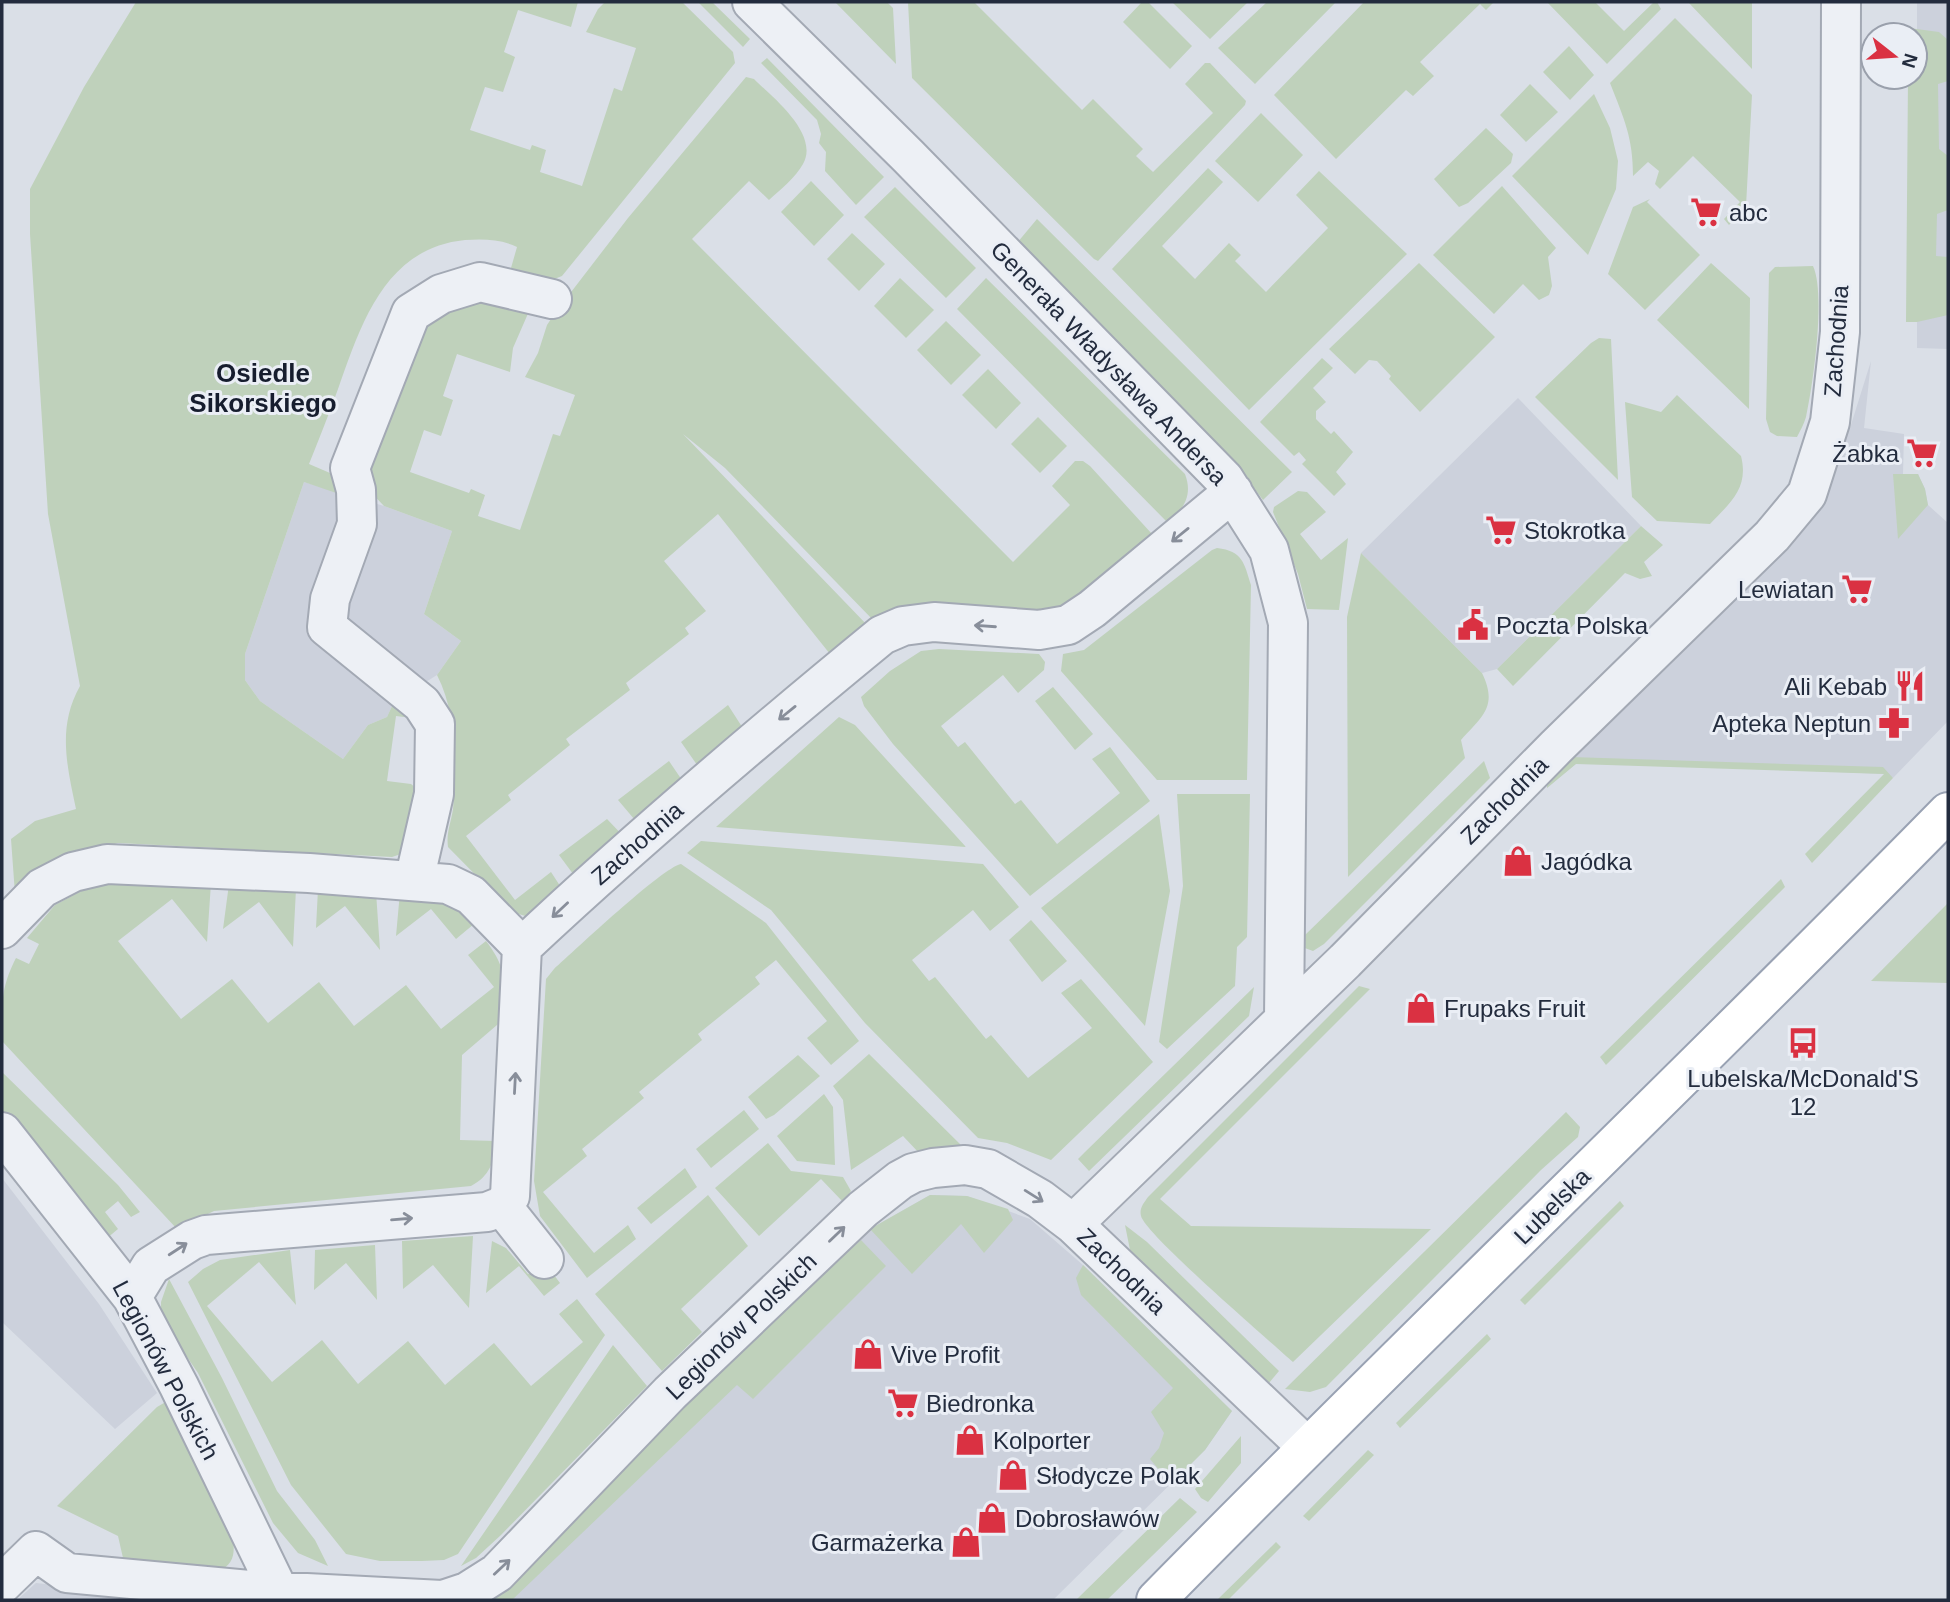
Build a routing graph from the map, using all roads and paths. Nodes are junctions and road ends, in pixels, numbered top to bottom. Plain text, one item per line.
1 (752, 2) edge
2 (1841, 2) edge
3 (552, 299) dead end
4 (1233, 492) junction
5 (1948, 812) edge
6 (414, 881) junction
7 (2, 929) edge
8 (522, 947) junction
9 (1284, 1018) junction
10 (2, 1132) edge
11 (502, 1206) junction
12 (1073, 1224) junction
13 (544, 1259) dead end
14 (132, 1297) junction
15 (1307, 1447) junction
16 (2, 1584) edge
17 (281, 1596) edge
18 (443, 1600) edge
19 (1156, 1600) edge

1 - 4 street, Generała Władysława Andersa
2 - 9 street, Zachodnia
3 - 6 street
4 -> 8 street, Zachodnia
4 - 9 street, Generała Władysława Andersa
5 - 15 main road, Lubelska
6 - 7 street
6 - 8 street
11 -> 8 street
9 - 12 street, Zachodnia
10 - 14 street, Legionów Polskich
11 - 13 street
14 -> 11 street
12 - 15 street, Zachodnia
18 -> 12 street, Legionów Polskich
14 - 17 street, Legionów Polskich
15 - 19 main road, Lubelska
16 - 17 street, Legionów Polskich
17 - 18 street, Legionów Polskich

